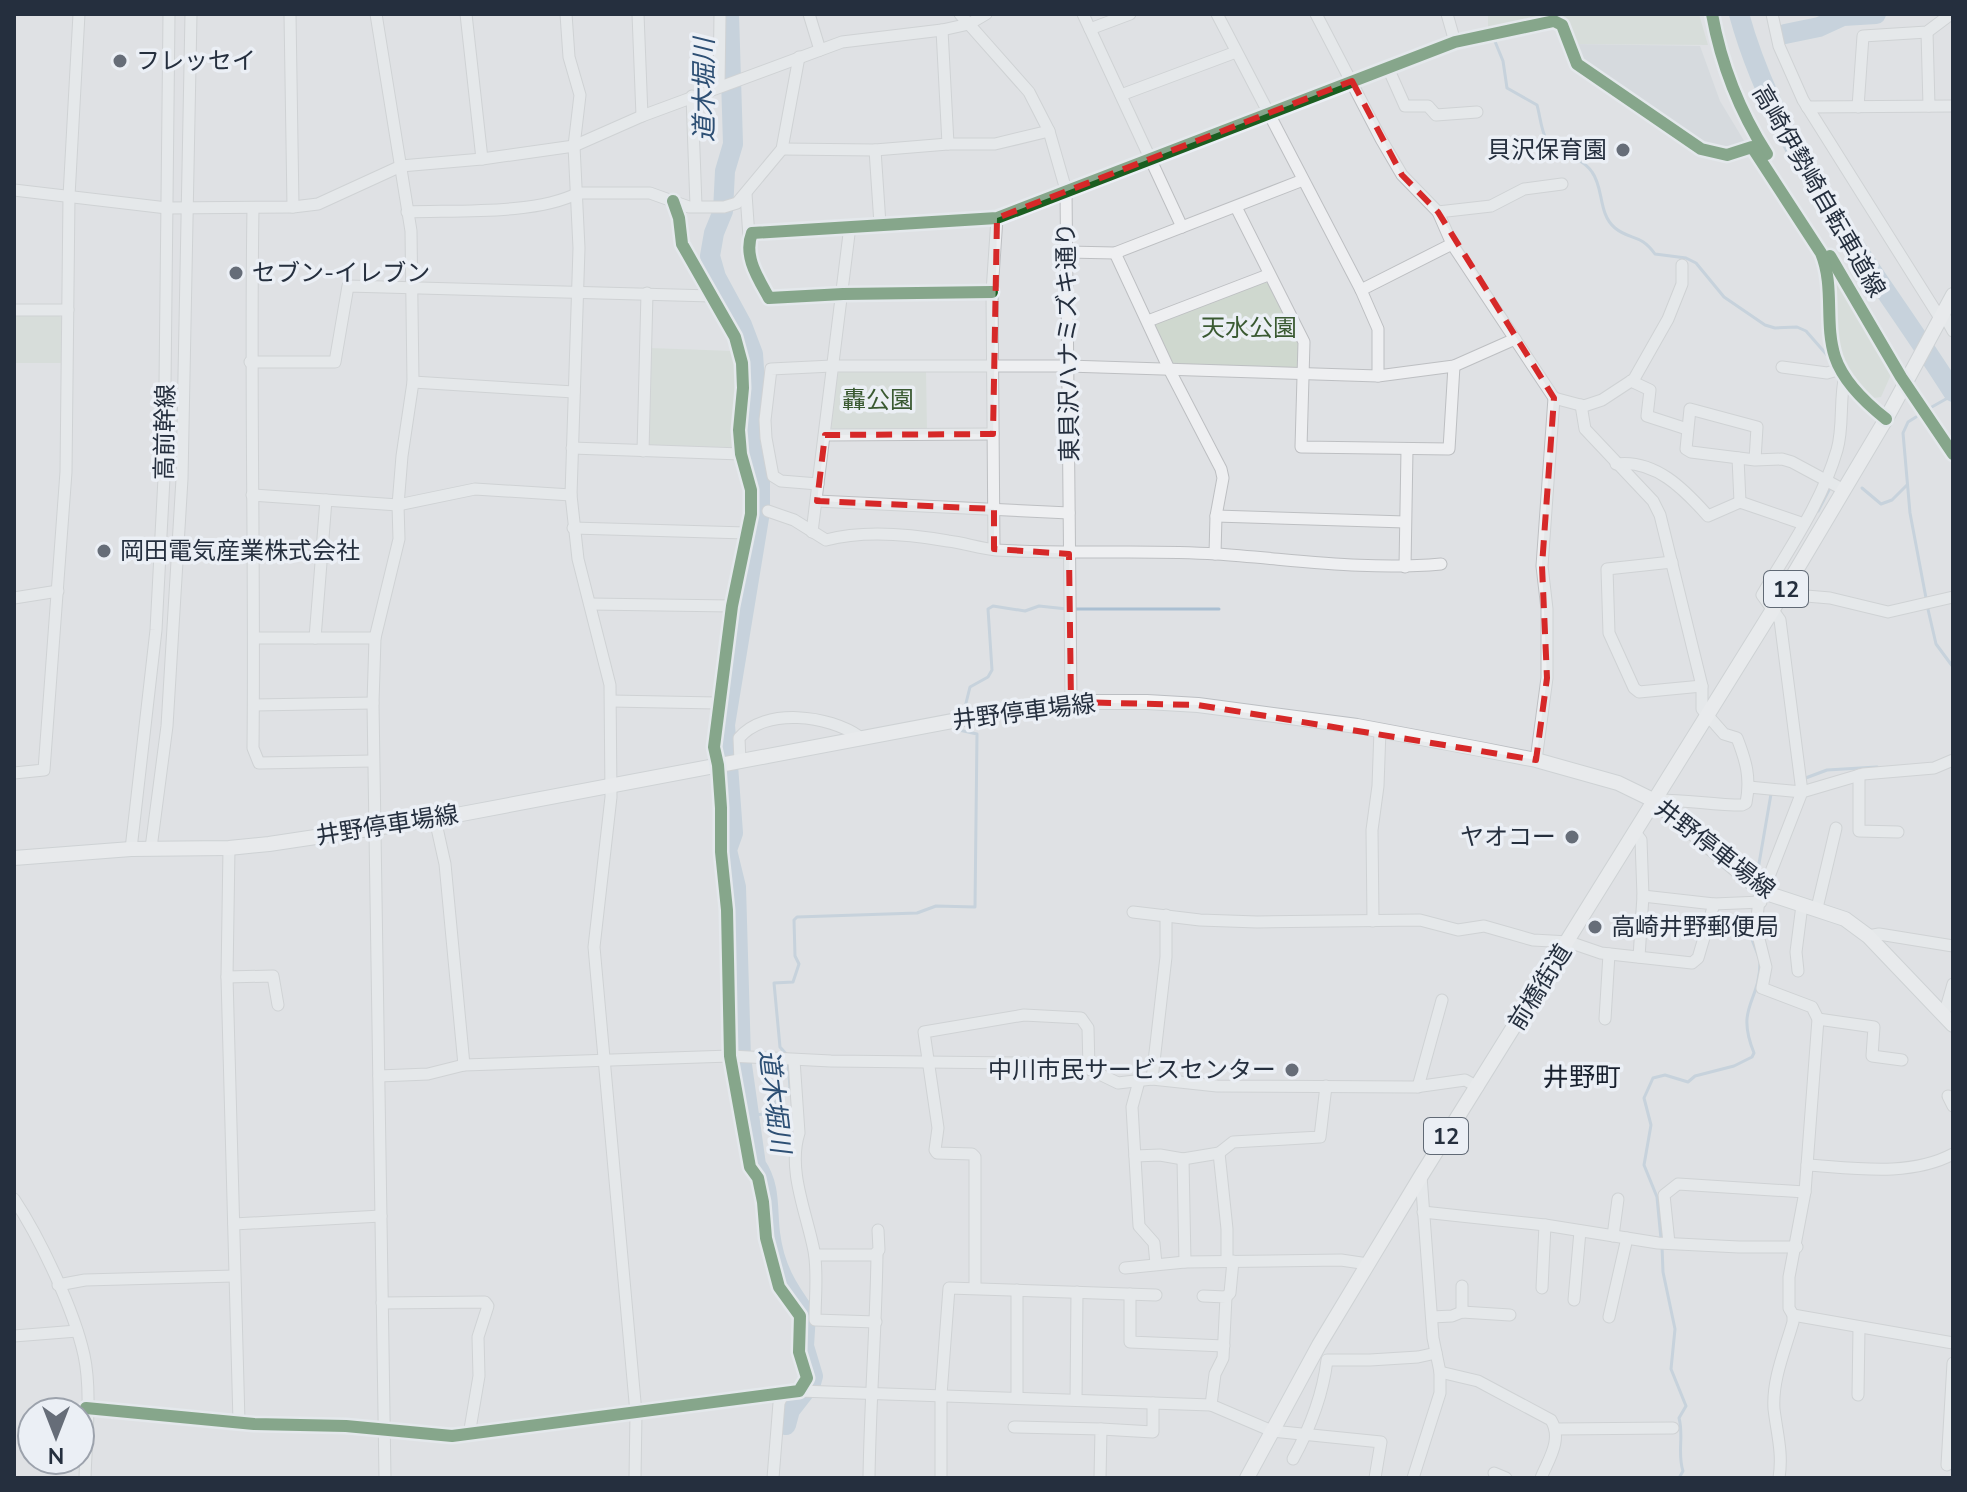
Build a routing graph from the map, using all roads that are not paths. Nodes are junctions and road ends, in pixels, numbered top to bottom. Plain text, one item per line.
1 (79, 14) edge
2 (169, 14) edge
3 (191, 14) edge
4 (290, 14) edge
5 (376, 14) edge
6 (466, 14) edge
7 (566, 14) edge
8 (638, 14) edge
9 (720, 14) edge
10 (809, 14) edge
11 (960, 14) edge
12 (986, 14) edge
13 (1083, 14) edge
14 (1130, 14) edge
15 (1217, 14) edge
16 (1316, 14) edge
17 (1447, 14) edge
18 (1772, 14) edge
19 (1948, 14) edge
20 (969, 24) junction
21 (1090, 29) junction
22 (942, 30) junction
23 (1927, 32) junction
24 (1455, 42) junction
25 (820, 50) junction
26 (1236, 52) junction
27 (799, 57) junction
28 (1388, 68) junction
29 (1352, 81) junction
30 (721, 85) junction
31 (1121, 95) junction
32 (692, 96) junction
33 (1929, 106) junction
34 (1953, 106) edge
35 (1807, 107) junction
36 (1858, 107) junction
37 (1477, 112) dead end
38 (1270, 114) junction
39 (642, 116) junction
40 (1049, 131) junction
41 (948, 144) junction
42 (574, 146) junction
43 (782, 149) junction
44 (875, 150) junction
45 (1151, 158) junction
46 (482, 159) junction
47 (401, 166) junction
48 (1303, 180) junction
49 (1562, 184) dead end
50 (14, 190) edge
51 (1066, 190) junction
52 (578, 193) junction
53 (746, 194) junction
54 (69, 196) junction
55 (673, 201) junction
56 (696, 206) junction
57 (186, 207) junction
58 (293, 207) junction
59 (1236, 207) junction
60 (167, 208) junction
61 (253, 208) junction
62 (407, 212) junction
63 (1438, 212) junction
64 (997, 218) junction
65 (880, 224) junction
66 (850, 226) junction
67 (1182, 227) junction
68 (749, 237) junction
69 (1452, 244) junction
70 (1067, 252) junction
71 (1115, 253) junction
72 (1682, 265) dead end
73 (1268, 275) junction
74 (412, 288) junction
75 (1361, 290) junction
76 (577, 292) junction
77 (992, 292) junction
78 (647, 293) junction
79 (843, 294) junction
80 (1953, 295) edge
81 (712, 296) junction
82 (14, 310) edge
83 (68, 310) junction
84 (1941, 318) junction
85 (1148, 321) junction
86 (1953, 331) edge
87 (1515, 339) junction
88 (250, 362) junction
89 (832, 366) junction
90 (993, 366) junction
91 (1068, 366) junction
92 (1454, 366) junction
93 (1782, 367) dead end
94 (1169, 369) junction
95 (1843, 372) junction
96 (1304, 374) junction
97 (1378, 376) junction
98 (1631, 381) junction
99 (413, 382) junction
100 (574, 392) junction
101 (1554, 398) junction
102 (1581, 405) junction
103 (1886, 419) junction
104 (1687, 429) junction
105 (993, 434) junction
106 (825, 435) junction
107 (572, 448) junction
108 (1407, 450) junction
109 (643, 451) junction
110 (741, 454) junction
111 (1738, 458) junction
112 (1755, 460) junction
113 (1616, 464) junction
114 (1826, 479) junction
115 (818, 484) junction
116 (1844, 490) junction
117 (252, 495) junction
118 (571, 495) junction
119 (326, 500) junction
120 (817, 501) junction
121 (1740, 502) junction
122 (398, 505) junction
123 (994, 509) junction
124 (768, 511) dead end
125 (1069, 513) junction
126 (1216, 516) junction
127 (1405, 522) junction
128 (1804, 524) junction
129 (573, 528) junction
130 (812, 532) junction
131 (746, 533) junction
132 (994, 549) junction
133 (1069, 554) junction
134 (1215, 554) junction
135 (1672, 562) junction
136 (1441, 564) dead end
137 (1405, 567) junction
138 (58, 591) junction
139 (1783, 594) junction
140 (1953, 597) edge
141 (14, 598) edge
142 (590, 604) junction
143 (732, 606) junction
144 (1772, 611) junction
145 (255, 638) junction
146 (315, 638) junction
147 (375, 638) junction
148 (1702, 686) junction
149 (611, 701) junction
150 (1071, 702) junction
151 (373, 703) junction
152 (717, 703) junction
153 (254, 705) junction
154 (1709, 715) junction
155 (1380, 730) junction
156 (860, 737) junction
157 (1536, 760) junction
158 (1953, 760) edge
159 (372, 761) junction
160 (740, 762) junction
161 (718, 765) junction
162 (14, 773) edge
163 (1859, 775) junction
164 (612, 785) junction
165 (1749, 787) junction
166 (1802, 792) junction
167 (1653, 800) junction
168 (435, 819) junction
169 (375, 827) junction
170 (1836, 828) dead end
171 (1634, 831) junction
172 (1898, 832) dead end
173 (151, 848) junction
174 (229, 848) junction
175 (131, 849) junction
176 (14, 858) edge
177 (1761, 894) junction
178 (1643, 896) junction
179 (1714, 904) junction
180 (1810, 907) junction
181 (1133, 912) dead end
182 (1166, 915) junction
183 (1373, 921) junction
184 (1868, 936) junction
185 (1569, 942) junction
186 (1953, 946) edge
187 (1609, 954) junction
188 (1639, 957) junction
189 (1798, 971) dead end
190 (227, 977) junction
191 (1953, 984) edge
192 (1442, 1000) dead end
193 (278, 1005) dead end
194 (1605, 1019) dead end
195 (1818, 1019) junction
196 (1949, 1020) edge
197 (730, 1056) junction
198 (605, 1060) junction
199 (794, 1060) junction
200 (1902, 1060) dead end
201 (927, 1062) junction
202 (464, 1065) junction
203 (1089, 1069) junction
204 (379, 1076) junction
205 (1152, 1079) junction
206 (1139, 1081) junction
207 (1326, 1086) junction
208 (1418, 1087) junction
209 (1478, 1087) junction
210 (1219, 1153) junction
211 (1953, 1154) edge
212 (1135, 1156) junction
213 (1183, 1159) junction
214 (1807, 1165) junction
215 (1421, 1176) junction
216 (1805, 1192) junction
217 (14, 1199) edge
218 (1618, 1199) dead end
219 (1423, 1212) junction
220 (381, 1216) junction
221 (234, 1224) junction
222 (1545, 1225) junction
223 (878, 1230) dead end
224 (1580, 1231) junction
225 (1613, 1236) junction
226 (1627, 1238) junction
227 (1669, 1243) junction
228 (1797, 1247) junction
229 (877, 1254) junction
230 (815, 1255) junction
231 (1230, 1261) junction
232 (1185, 1262) junction
233 (1156, 1264) junction
234 (1368, 1264) junction
235 (1125, 1268) dead end
236 (234, 1276) junction
237 (58, 1285) junction
238 (1462, 1286) dead end
239 (975, 1288) junction
240 (1542, 1288) dead end
241 (1017, 1290) junction
242 (1077, 1292) junction
243 (1130, 1294) junction
244 (1156, 1295) dead end
245 (1203, 1296) dead end
246 (1226, 1297) junction
247 (1574, 1300) dead end
248 (382, 1303) junction
249 (1462, 1312) junction
250 (1510, 1315) dead end
251 (1793, 1315) junction
252 (1432, 1317) junction
253 (1609, 1317) dead end
254 (876, 1322) junction
255 (1859, 1328) junction
256 (77, 1331) junction
257 (14, 1336) edge
258 (1953, 1343) edge
259 (1224, 1346) junction
260 (1436, 1353) junction
261 (1953, 1363) edge
262 (1306, 1370) junction
263 (1440, 1372) junction
264 (1325, 1375) junction
265 (799, 1391) junction
266 (784, 1392) junction
267 (870, 1392) junction
268 (941, 1395) junction
269 (1858, 1395) dead end
270 (86, 1396) edge
271 (1017, 1398) junction
272 (1076, 1400) junction
273 (1153, 1403) junction
274 (1211, 1405) junction
275 (96, 1409) edge
276 (636, 1413) junction
277 (239, 1422) junction
278 (1014, 1427) dead end
279 (1673, 1428) dead end
280 (1101, 1429) junction
281 (1555, 1429) junction
282 (385, 1431) junction
283 (1272, 1431) junction
284 (1306, 1434) junction
285 (469, 1435) junction
286 (1293, 1459) dead end
287 (1947, 1465) dead end
288 (385, 1478) edge
289 (635, 1478) edge
290 (773, 1478) edge
291 (869, 1478) edge
292 (941, 1478) edge
293 (1100, 1478) edge
294 (1247, 1478) edge
295 (1375, 1478) edge
296 (1413, 1478) edge
297 (1541, 1478) edge
298 (1779, 1478) edge

1 - 54 street
2 - 60 street, 高前幹線
3 - 57 street, 高前幹線
4 - 58 street
5 - 47 street
6 - 46 street
7 - 42 street
8 - 39 street
9 - 30 street
10 - 25 street
11 - 20 street, 東貝沢ハナミズキ通り
12 - 20 street
13 - 21 street
14 - 21 street
15 - 26 street
16 - 29 street
17 - 24 street
18 - 35 street
19 - 23 street
20 - 22 street
20 - 40 street, 東貝沢ハナミズキ通り
21 - 31 street
22 - 25 street
22 - 41 street
23 - 33 street
23 - 36 street
24 - 28 street
24 - 95 street
25 - 27 street
26 - 31 street
26 - 38 street
27 - 30 street
27 - 43 street
28 - 29 street
28 - 37 street
29 - 38 street
29 - 63 street
30 - 32 street
31 - 45 street
32 - 39 street
32 - 56 street
33 - 34 street
33 - 36 street
35 - 36 street
35 - 84 street
38 - 45 street
38 - 48 street
39 - 42 street
40 - 41 street
40 - 51 street, 東貝沢ハナミズキ通り
41 - 44 street
42 - 46 street
42 - 52 street
43 - 44 street
43 - 53 street
44 - 65 street
45 - 51 street
45 - 67 street
46 - 47 street
47 - 58 street
47 - 62 street
48 - 59 street
48 - 75 street
49 - 63 street
50 - 54 street
51 - 64 street
51 - 70 street, 東貝沢ハナミズキ通り
52 - 55 street
52 - 62 street
52 - 76 street
53 - 56 street
53 - 68 street
54 - 60 street
54 - 83 street
55 - 56 street
55 - 81 street
57 - 60 street
57 - 61 street
57 - 173 street, 高前幹線
58 - 61 street
59 - 67 street
59 - 73 street
60 - 175 street, 高前幹線
61 - 88 street
62 - 74 street
63 - 69 street
64 - 65 street
64 - 77 street
65 - 66 street
66 - 68 street
66 - 79 street
67 - 71 street
68 - 79 street
69 - 75 street
69 - 87 street
70 - 71 street
70 - 91 street, 東貝沢ハナミズキ通り
71 - 85 street
72 - 98 street
73 - 85 street
73 - 96 street
74 - 76 street
74 - 88 street
74 - 99 street
75 - 97 street
76 - 78 street
76 - 100 street
77 - 79 street
77 - 90 street
78 - 81 street
78 - 109 street
79 - 89 street
80 - 84 main road, 12
81 - 110 street
82 - 83 street
83 - 138 street
84 - 86 street
84 - 103 main road, 前橋街道 / 12
85 - 94 street
87 - 92 street
87 - 101 street
88 - 117 street
89 - 90 street
89 - 106 street
89 - 115 street
90 - 91 street
90 - 105 street
91 - 94 street
91 - 125 street, 東貝沢ハナミズキ通り
92 - 97 street
92 - 108 street
93 - 95 street
94 - 96 street
94 - 126 street
95 - 103 street
95 - 114 street
96 - 97 street
96 - 108 street
98 - 102 street
98 - 104 street
99 - 100 street
99 - 122 street
100 - 107 street
101 - 102 street
101 - 157 street
102 - 113 street
103 - 116 main road, 前橋街道 / 12
104 - 111 street
104 - 112 street
105 - 106 street
105 - 123 street
106 - 115 street
107 - 109 street
107 - 118 street
108 - 127 street
109 - 110 street
110 - 131 street
111 - 112 street
111 - 121 street
112 - 114 street
113 - 121 street
113 - 135 street
114 - 116 street
114 - 128 street
115 - 120 street
116 - 139 main road, 前橋街道 / 12
117 - 119 street
117 - 145 street
118 - 122 street
118 - 129 street
119 - 122 street
119 - 146 street
120 - 123 street
120 - 130 street
121 - 128 street
122 - 147 street
123 - 125 street
123 - 132 street
124 - 130 street
125 - 133 street, 東貝沢ハナミズキ通り
126 - 127 street
126 - 134 street
127 - 137 street
128 - 144 street
129 - 131 street
129 - 142 street
130 - 132 street
131 - 143 street
132 - 133 street
133 - 134 street
133 - 150 street, 東貝沢ハナミズキ通り
134 - 137 street
135 - 148 street
135 - 148 street
136 - 137 street
138 - 141 street
138 - 162 street
139 - 140 street
139 - 144 main road, 前橋街道 / 12
142 - 143 street
142 - 149 street
143 - 152 street
144 - 154 main road, 前橋街道 / 12
144 - 166 street
145 - 146 street
145 - 153 street
146 - 147 street
147 - 151 street
148 - 154 street
149 - 152 street
149 - 164 street
150 - 155 main road, 井野停車場線
150 - 156 main road, 井野停車場線
151 - 153 street
151 - 159 street
152 - 161 street
153 - 159 street
154 - 165 street
154 - 167 main road, 前橋街道 / 12
155 - 157 main road, 井野停車場線
155 - 183 street
156 - 160 main road, 井野停車場線
156 - 160 street
157 - 167 main road, 井野停車場線
158 - 163 street
159 - 169 street
160 - 161 main road, 井野停車場線
161 - 164 main road, 井野停車場線
161 - 197 street
163 - 166 street
163 - 172 street
164 - 168 main road, 井野停車場線
164 - 198 street
165 - 166 street
165 - 167 street
166 - 177 street
167 - 171 main road, 前橋街道 / 12
167 - 177 main road, 井野停車場線
168 - 169 main road, 井野停車場線
168 - 202 street
169 - 174 main road, 井野停車場線
169 - 204 street
170 - 180 street
171 - 178 street
171 - 185 main road, 前橋街道 / 12
173 - 174 main road, 井野停車場線
173 - 175 main road, 井野停車場線
174 - 190 street
175 - 176 main road, 井野停車場線
177 - 179 street
177 - 180 main road, 井野停車場線
177 - 195 street
178 - 179 street
178 - 188 street
179 - 188 street
180 - 184 main road, 井野停車場線
180 - 189 street
181 - 182 street
182 - 183 street
182 - 205 street
183 - 185 street
184 - 186 street
184 - 196 main road, 井野停車場線
185 - 187 street
185 - 209 main road, 前橋街道 / 12
187 - 188 street
187 - 194 street
190 - 193 street
190 - 221 street
191 - 196 street
192 - 208 street
195 - 200 street
195 - 214 street
197 - 198 street
197 - 199 street
197 - 265 street
198 - 202 street
198 - 276 street
199 - 201 street
199 - 230 street
201 - 203 street
201 - 203 street
201 - 239 street
202 - 204 street
203 - 206 street
204 - 220 street
205 - 206 street
205 - 207 street
206 - 212 street
207 - 208 street
207 - 210 street
208 - 209 street
209 - 215 main road, 前橋街道 / 12
210 - 213 street
210 - 231 street
211 - 214 street
212 - 213 street
212 - 233 street
213 - 232 street
214 - 216 street
215 - 219 street
215 - 234 main road, 前橋街道 / 12
216 - 227 street
216 - 228 street
217 - 237 street
218 - 225 street
219 - 222 street
219 - 252 street
220 - 221 street
220 - 248 street
221 - 236 street
222 - 224 street
222 - 240 street
223 - 229 street
224 - 225 street
224 - 247 street
225 - 226 street
226 - 227 street
226 - 253 street
227 - 228 street
228 - 251 street
229 - 230 street
229 - 254 street
230 - 254 street
231 - 232 street
231 - 234 street
231 - 246 street
232 - 233 street
233 - 235 street
234 - 262 main road, 前橋街道 / 12
236 - 237 street
236 - 277 street
237 - 256 street
238 - 249 street
239 - 241 street
239 - 268 street
241 - 242 street
241 - 271 street
242 - 243 street
242 - 272 street
243 - 244 street
243 - 259 street
245 - 246 street
246 - 259 street
248 - 282 street
248 - 285 street
249 - 250 street
249 - 252 street
251 - 255 street
251 - 298 street
252 - 260 street
254 - 267 street
255 - 258 street
255 - 269 street
256 - 257 street
256 - 270 street
259 - 274 street
260 - 263 street
260 - 264 street
261 - 287 street
262 - 264 street
262 - 283 main road, 前橋街道 / 12
263 - 281 street
263 - 296 street
264 - 284 street
265 - 266 street
265 - 267 street
266 - 276 street
266 - 290 street
267 - 268 street
267 - 291 street
268 - 271 street
268 - 292 street
271 - 272 street
272 - 273 street
273 - 274 street
273 - 280 street
274 - 283 street
275 - 277 street
276 - 285 street
276 - 289 street
277 - 282 street
278 - 280 street
279 - 281 street
280 - 293 street
281 - 297 street
282 - 285 street
282 - 288 street
283 - 284 street
283 - 294 main road, 前橋街道 / 12
284 - 286 street
284 - 295 street

